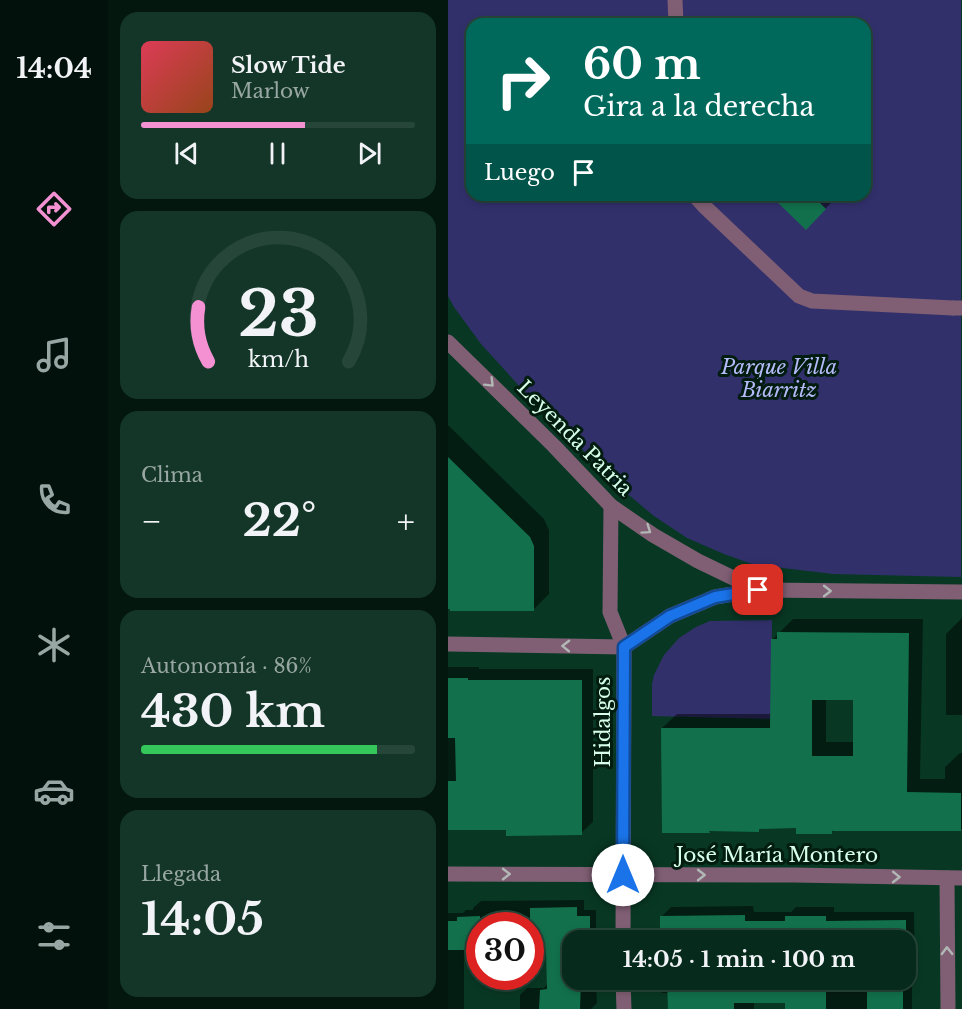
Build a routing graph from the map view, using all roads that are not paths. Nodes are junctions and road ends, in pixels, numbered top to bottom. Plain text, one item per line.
1 (675, 0) edge
2 (676, 18) edge
3 (699, 201) edge
4 (957, 308) edge
5 (448, 342) edge
6 (612, 506) junction
7 (758, 590) junction
8 (961, 592) edge
9 (448, 644) edge
10 (624, 647) junction
11 (448, 874) edge
12 (623, 875) junction
13 (954, 878) edge
14 (623, 930) edge
15 (624, 990) edge
16 (624, 1009) edge
17 (948, 1009) edge

1 - 2 street
3 - 4 street
5 -> 6 street, Leyenda Patria
6 -> 7 street, Leyenda Patria
6 - 10 street, Hidalgos
7 -> 8 street, Leyenda Patria
7 - 10 street
10 -> 9 street
10 - 12 street, Hidalgos
11 -> 12 street, José María Montero
12 -> 13 street, José María Montero
12 - 14 street, Hidalgos
17 -> 13 street
15 - 16 street

